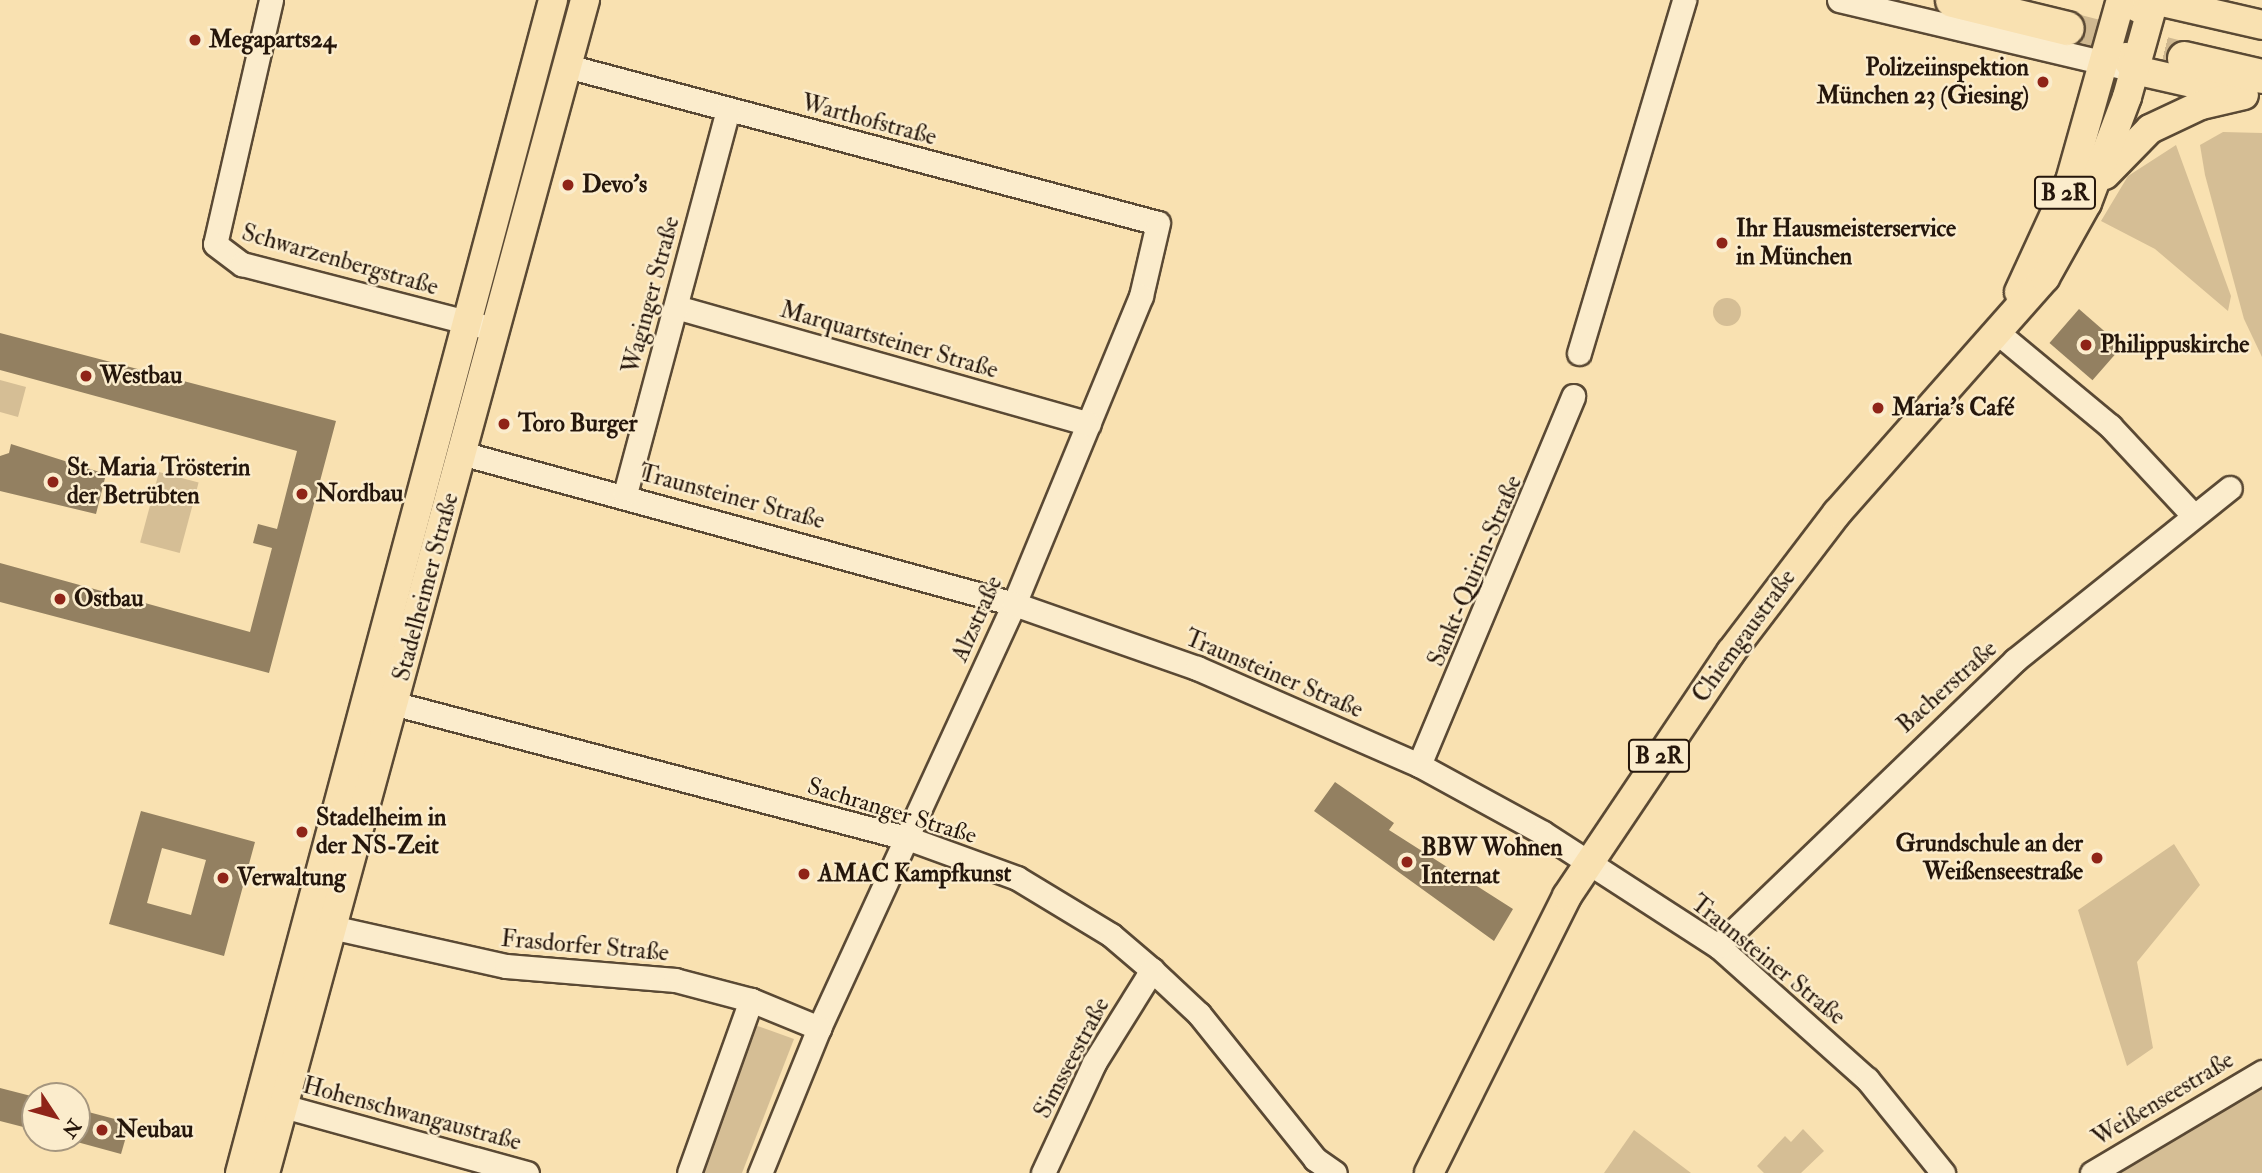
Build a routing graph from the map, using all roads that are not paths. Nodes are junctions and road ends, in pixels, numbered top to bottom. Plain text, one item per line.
1 (271, 0) edge
2 (553, 0) edge
3 (585, 0) edge
4 (1684, 0) edge
5 (1839, 0) edge
6 (1952, 0) edge
7 (2154, 0) edge
8 (2062, 11) tunnel mouth
9 (2116, 18) edge
10 (2262, 25) edge
11 (2262, 53) edge
12 (2104, 62) junction
13 (567, 66) junction
14 (2135, 70) junction
15 (2256, 90) edge
16 (728, 110) junction
17 (2087, 203) junction
18 (1158, 223) joint
19 (676, 307) junction
20 (467, 322) junction
21 (2003, 325) junction
22 (495, 329) junction
23 (1579, 353) dead end
24 (1573, 396) dead end
25 (1089, 424) junction
26 (461, 453) junction
27 (2230, 488) dead end
28 (625, 494) junction
29 (2192, 514) junction
30 (1014, 604) junction
31 (367, 696) junction
32 (395, 704) junction
33 (1419, 765) junction
34 (910, 839) junction
35 (1589, 861) junction
36 (331, 927) junction
37 (1718, 946) junction
38 (1152, 970) junction
39 (751, 1000) junction
40 (819, 1028) junction
41 (2262, 1072) edge
42 (283, 1106) junction
43 (240, 1173) edge
44 (265, 1173) edge
45 (527, 1173) edge
46 (689, 1173) edge
47 (760, 1173) edge
48 (1043, 1173) edge
49 (1335, 1173) edge
50 (1429, 1173) edge
51 (1943, 1173) edge
52 (2092, 1173) edge

1 - 20 street, Schwarzenbergstraße
2 - 20 main road, Stadelheimer Straße
3 - 13 main road, Stadelheimer Straße
4 - 23 street
5 - 12 street
6 - 8 highway
7 - 9 main road
7 - 10 main road
7 - 14 main road, Chiemgaustraße
9 - 12 main road, Chiemgaustraße / B 2R
9 - 14 main road
11 - 15 highway
12 - 14 street
12 - 21 main road, Chiemgaustraße / B 2R
13 - 16 street, Warthofstraße
13 - 22 main road, Stadelheimer Straße
14 - 15 main road
14 - 17 main road, Chiemgaustraße
15 - 17 main road, B 2R
16 - 18 street, Warthofstraße
16 - 19 street, Waginger Straße
17 - 21 main road, Chiemgaustraße / B 2R
18 - 25 street, Alzstraße
19 - 25 street, Marquartsteiner Straße
19 - 28 street, Waginger Straße
20 - 22 street, Schwarzenbergstraße
20 - 31 main road, Stadelheimer Straße
21 - 29 street
21 - 35 main road, Chiemgaustraße / B 2R
22 - 26 main road, Stadelheimer Straße
24 - 33 street, Sankt-Quirin-Straße
25 - 30 street, Alzstraße
26 - 28 street, Traunsteiner Straße
26 - 32 main road, Stadelheimer Straße
27 - 29 street, Bacherstraße
28 - 30 street, Traunsteiner Straße
29 - 37 street, Bacherstraße
30 - 33 street, Traunsteiner Straße
30 - 34 street, Alzstraße
31 - 32 street, Sachranger Straße
31 - 43 main road, Stadelheimer Straße
32 - 34 street, Sachranger Straße
32 - 36 main road, Stadelheimer Straße
33 - 35 street, Traunsteiner Straße
34 - 38 street, Sachranger Straße
34 - 40 street, Alzstraße
35 - 37 street, Traunsteiner Straße
35 - 50 main road, Chiemgaustraße / B 2R
36 - 39 street, Frasdorfer Straße
36 - 42 main road, Stadelheimer Straße
37 - 51 street, Traunsteiner Straße
38 - 48 street, Simsseestraße
38 - 49 street, Sachranger Straße
39 - 40 street, Frasdorfer Straße
39 - 46 street
40 - 47 street, Alzstraße
41 - 52 street, Weißenseestraße
42 - 44 main road, Stadelheimer Straße
42 - 45 street, Hohenschwangaustraße

